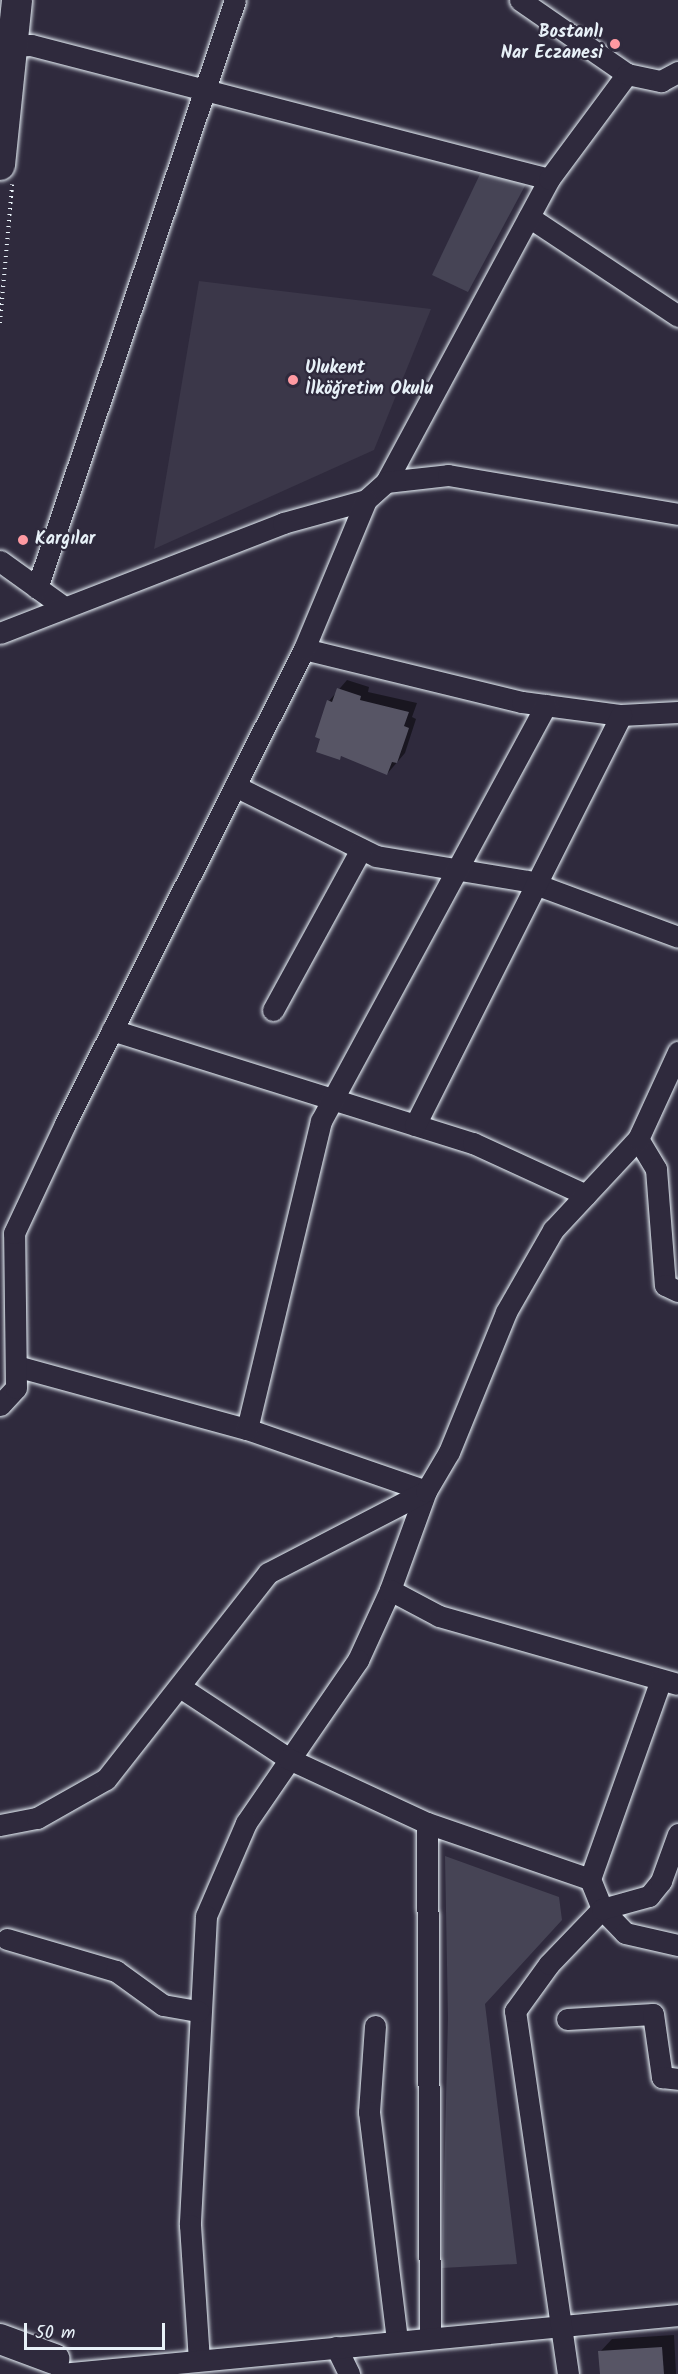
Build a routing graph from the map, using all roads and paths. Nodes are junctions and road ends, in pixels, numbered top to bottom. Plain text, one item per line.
1 (17, 0) edge
2 (235, 0) edge
3 (520, 0) edge
4 (10, 46) junction
5 (627, 74) junction
6 (672, 82) edge
7 (205, 93) junction
8 (0, 165) edge
9 (549, 179) junction
10 (529, 217) junction
11 (678, 316) edge
12 (386, 482) junction
13 (366, 500) junction
14 (678, 514) edge
15 (0, 561) edge
16 (38, 588) junction
17 (64, 607) junction
18 (0, 633) edge
19 (304, 649) junction
20 (546, 705) junction
21 (678, 712) edge
22 (621, 716) junction
23 (235, 786) junction
24 (361, 849) junction
25 (456, 870) junction
26 (536, 884) junction
27 (678, 937) edge
28 (273, 1010) dead end
29 (112, 1030) junction
30 (678, 1052) edge
31 (334, 1100) junction
32 (415, 1125) junction
33 (638, 1139) junction
34 (586, 1195) junction
35 (678, 1291) edge
36 (16, 1366) junction
37 (0, 1405) edge
38 (247, 1429) junction
39 (426, 1491) junction
40 (390, 1590) junction
41 (669, 1682) edge
42 (180, 1687) junction
43 (289, 1759) junction
44 (427, 1823) junction
45 (0, 1825) edge
46 (678, 1834) edge
47 (590, 1879) junction
48 (602, 1909) junction
49 (7, 1939) dead end
50 (678, 1944) edge
51 (198, 2011) junction
52 (567, 2019) dead end
53 (375, 2026) dead end
54 (678, 2079) edge
55 (678, 2315) edge
56 (561, 2324) junction
57 (430, 2337) junction
58 (0, 2338) edge
59 (397, 2340) junction
60 (336, 2347) junction
61 (0, 2353) edge
62 (199, 2360) junction
63 (58, 2366) edge
64 (143, 2369) edge
65 (349, 2374) edge
66 (568, 2374) edge

1 - 4 highway
2 - 7 street
3 - 5 street
4 - 7 street
4 - 8 highway
5 - 6 street
5 - 9 street
7 - 9 street
7 - 16 street
9 - 10 street
10 - 11 street
10 - 12 street
12 - 13 street
12 - 14 street
13 - 17 street
13 - 19 street
15 - 16 street
16 - 17 street
17 - 18 street
19 - 20 street
19 - 23 street
20 - 22 street
20 - 25 street
21 - 22 street
22 - 26 street
23 - 24 street
23 - 29 street
24 - 25 street
24 - 28 street
25 - 26 street
25 - 31 street
26 - 27 street
26 - 32 street
29 - 31 street
29 - 36 street
30 - 33 street
31 - 32 street
31 - 38 street
32 - 34 street
33 - 34 street
33 - 35 street
34 - 39 street
36 - 37 street
36 - 38 street
38 - 39 street
39 - 40 street
39 - 42 street
40 - 41 street
40 - 43 street
41 - 47 street
42 - 43 street
42 - 45 street
43 - 44 street
43 - 51 street
44 - 47 street
44 - 57 street
46 - 48 street
47 - 48 street
48 - 50 street
48 - 56 street
49 - 51 street
51 - 62 street
52 - 54 street
53 - 59 street
55 - 56 street
56 - 57 street
56 - 66 street
57 - 59 street
58 - 63 highway
59 - 60 street
60 - 62 street
60 - 65 street
61 - 63 street
62 - 64 street
63 - 64 street

